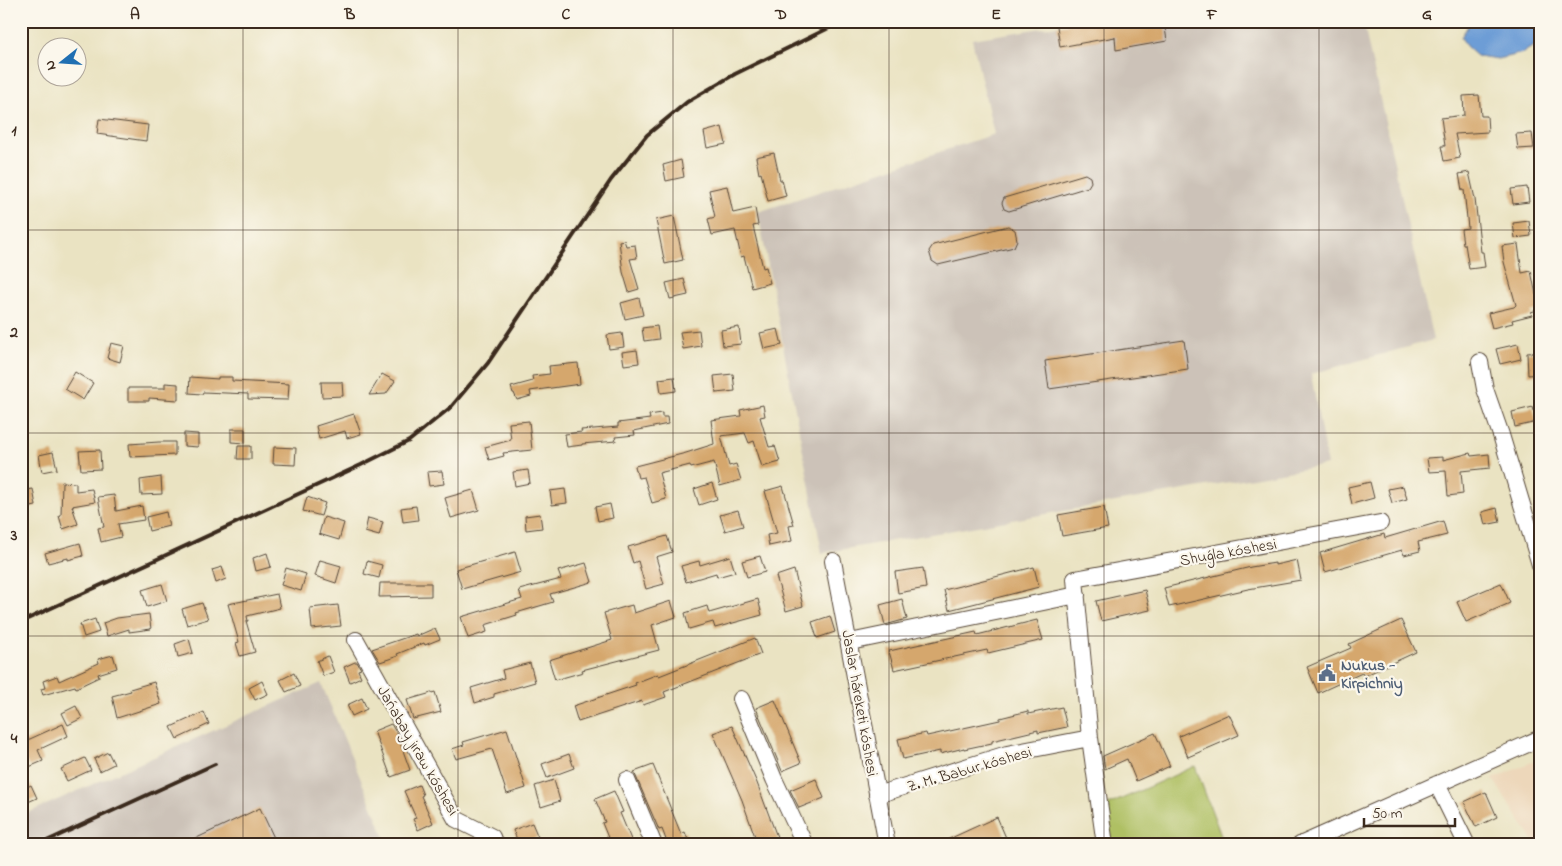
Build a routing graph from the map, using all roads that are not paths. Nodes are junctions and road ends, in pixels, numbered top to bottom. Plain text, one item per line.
1 (1480, 362) dead end
2 (1380, 523) dead end
3 (833, 560) dead end
4 (1541, 568) edge
5 (1077, 595) junction
6 (356, 640) dead end
7 (850, 642) junction
8 (741, 699) dead end
9 (1090, 738) junction
10 (1541, 738) edge
11 (627, 780) dead end
12 (1438, 784) junction
13 (877, 795) junction
14 (496, 845) edge
15 (654, 845) edge
16 (805, 845) edge
17 (887, 845) edge
18 (1105, 845) edge
19 (1300, 845) edge
20 (1467, 845) edge

1 - 4 street
2 - 5 street, Shuǵla kóshesi
3 - 7 street, Jaslar háreketi kóshesi
5 - 7 street
5 - 9 street
6 - 14 street, Jańabay jıraw kóshesi
7 - 13 street, Jaslar háreketi kóshesi
8 - 16 street
9 - 13 street, Z. M. Babur kóshesi
9 - 18 street
10 - 12 street
11 - 15 street
12 - 19 street
12 - 20 street
13 - 17 street, Jaslar háreketi kóshesi

